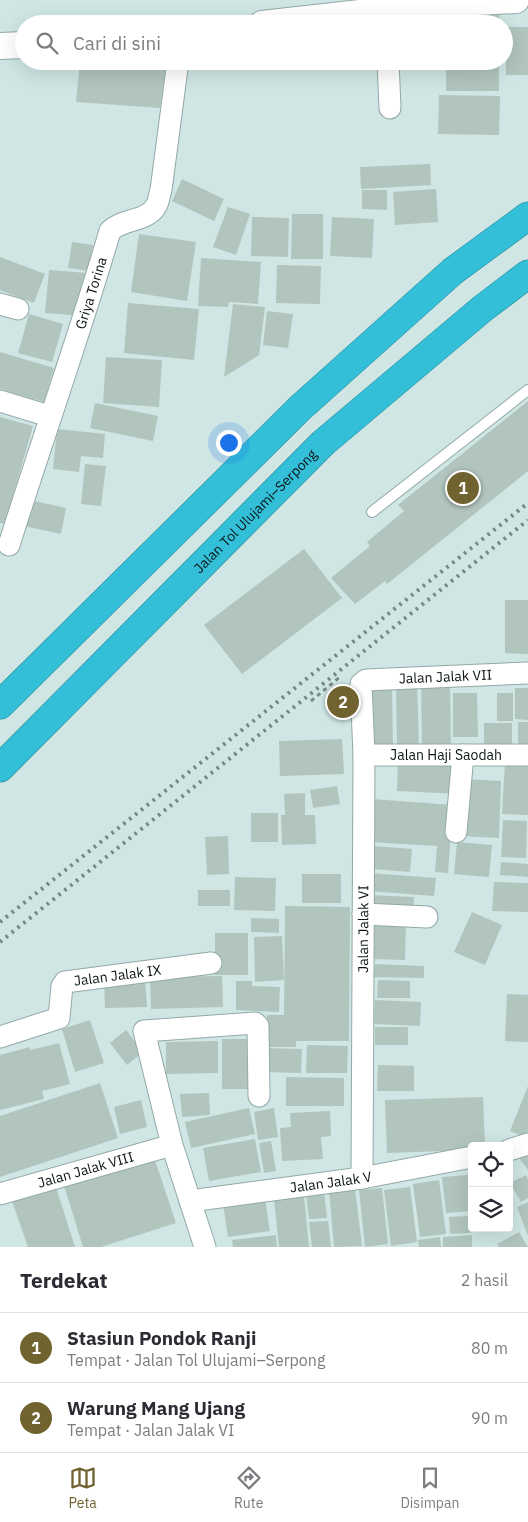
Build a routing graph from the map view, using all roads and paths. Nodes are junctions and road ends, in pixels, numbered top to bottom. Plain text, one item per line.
1 (516, 0) edge
2 (394, 15) edge
3 (15, 45) edge
4 (0, 46) edge
5 (177, 70) edge
6 (388, 70) edge
7 (390, 108) dead end
8 (528, 216) edge
9 (528, 274) edge
10 (528, 390) edge
11 (0, 401) edge
12 (49, 416) junction
13 (372, 512) dead end
14 (8, 545) dead end
15 (528, 673) edge
16 (355, 676) junction
17 (311, 701) dead end
18 (0, 705) edge
19 (364, 755) junction
20 (463, 755) junction
21 (528, 755) edge
22 (0, 768) edge
23 (456, 832) dead end
24 (363, 914) junction
25 (427, 917) dead end
26 (211, 963) dead end
27 (0, 1037) edge
28 (259, 1096) dead end
29 (172, 1145) junction
30 (468, 1158) edge
31 (362, 1178) junction
32 (0, 1194) edge
33 (190, 1201) junction
34 (205, 1247) edge

1 - 2 street
3 - 4 street
5 - 12 street, Griya Torina
6 - 7 street
8 - 18 highway
9 - 22 highway, Jalan Tol Ulujami–Serpong
10 - 13 lane
11 - 12 street
12 - 14 street, Griya Torina
15 - 16 street, Jalan Jalak VII
16 - 17 path
16 - 19 street, Jalan Jalak VI
19 - 20 street, Jalan Haji Saodah
19 - 24 street, Jalan Jalak VI
20 - 21 street, Jalan Haji Saodah
20 - 23 street
24 - 25 street
24 - 31 street, Jalan Jalak VI
26 - 27 street, Jalan Jalak IX
28 - 29 street
29 - 32 street, Jalan Jalak VIII
29 - 33 street
30 - 31 street, Jalan Jalak V
31 - 33 street, Jalan Jalak V
33 - 34 street

